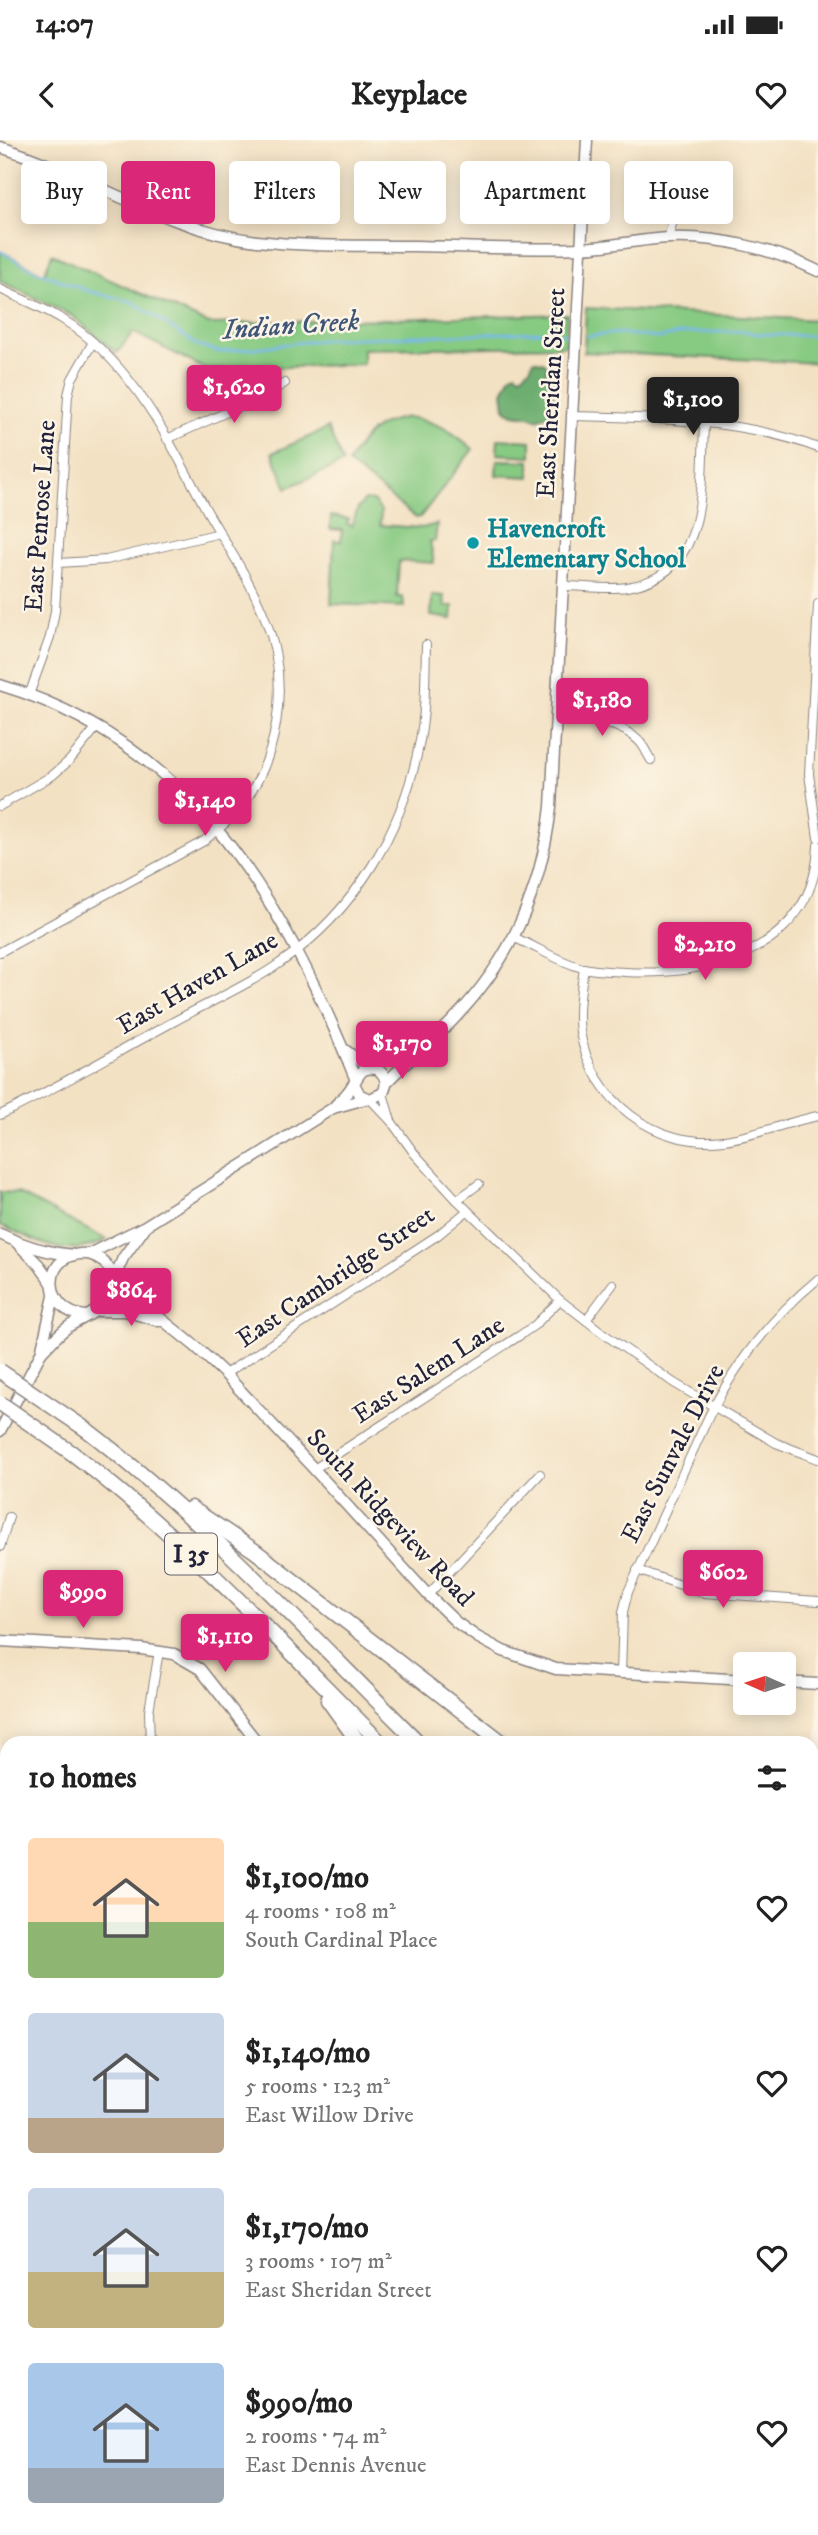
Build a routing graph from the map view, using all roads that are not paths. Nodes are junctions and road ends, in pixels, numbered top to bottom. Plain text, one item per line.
1 (587, 140) edge
2 (0, 146) edge
3 (673, 224) edge
4 (668, 238) junction
5 (582, 248) junction
6 (818, 271) edge
7 (0, 289) edge
8 (93, 342) junction
9 (285, 383) dead end
10 (571, 416) junction
11 (704, 423) junction
12 (167, 439) junction
13 (818, 448) edge
14 (220, 533) junction
15 (59, 563) junction
16 (562, 586) junction
17 (818, 604) edge
18 (426, 645) dead end
19 (0, 685) edge
20 (29, 695) junction
21 (556, 716) junction
22 (96, 728) junction
23 (815, 732) edge
24 (651, 760) dead end
25 (0, 806) edge
26 (218, 829) junction
27 (818, 838) edge
28 (818, 845) edge
29 (515, 938) junction
30 (296, 950) junction
31 (0, 952) edge
32 (584, 968) junction
33 (345, 1050) junction
34 (405, 1061) junction
35 (373, 1068) junction
36 (355, 1081) junction
37 (384, 1088) junction
38 (367, 1099) junction
39 (333, 1108) junction
40 (0, 1115) edge
41 (818, 1116) edge
42 (391, 1121) junction
43 (479, 1184) dead end
44 (457, 1200) junction
45 (467, 1211) junction
46 (145, 1226) junction
47 (0, 1234) edge
48 (15, 1241) junction
49 (89, 1254) junction
50 (74, 1255) junction
51 (818, 1279) edge
52 (114, 1280) junction
53 (52, 1283) junction
54 (613, 1284) dead end
55 (54, 1296) junction
56 (560, 1300) junction
57 (99, 1311) junction
58 (85, 1316) junction
59 (586, 1320) junction
60 (165, 1323) junction
61 (41, 1353) junction
62 (0, 1371) edge
63 (225, 1374) junction
64 (0, 1404) edge
65 (713, 1407) junction
66 (0, 1431) edge
67 (818, 1459) edge
68 (314, 1469) junction
69 (540, 1475) dead end
70 (154, 1483) junction
71 (9, 1517) dead end
72 (0, 1546) edge
73 (637, 1570) junction
74 (428, 1595) junction
75 (818, 1601) edge
76 (1, 1641) edge
77 (159, 1651) junction
78 (302, 1665) junction
79 (621, 1674) junction
80 (733, 1679) edge
81 (796, 1683) edge
82 (818, 1684) edge
83 (150, 1736) edge
84 (253, 1736) edge
85 (354, 1736) edge
86 (374, 1736) edge
87 (412, 1736) edge
88 (494, 1736) edge

1 - 5 street, East Sheridan Street
2 - 5 street
3 - 4 street
4 - 5 street
4 - 6 street
5 - 10 street, East Sheridan Street
7 - 8 street
8 - 12 street
8 - 15 street, East Penrose Lane
9 - 12 street
10 - 11 street
10 - 16 street, East Sheridan Street
11 - 13 street
11 - 16 street
12 - 14 street
14 - 15 street
14 - 26 street
15 - 20 street, East Penrose Lane
16 - 21 street, East Sheridan Street
17 - 23 street
18 - 30 street, East Haven Lane
19 - 20 street
20 - 22 street
21 - 24 street
21 - 29 street, East Sheridan Street
22 - 25 street
22 - 26 street
23 - 27 street
26 - 30 street
26 - 31 street
28 - 32 street
29 - 32 street
29 - 34 street, East Sheridan Street
30 - 33 street
30 - 40 street, East Haven Lane
32 - 41 street
33 - 35 street
33 - 36 street
34 - 35 street, East Sheridan Street
34 - 37 street, East Sheridan Street
35 - 36 street
35 - 37 street
36 - 38 street
36 - 39 street
37 - 38 street
37 - 42 street
38 - 39 street
38 - 42 street
39 - 46 street
42 - 44 street
43 - 44 street
44 - 45 street
45 - 56 street
45 - 63 street, East Cambridge Street
46 - 49 street
46 - 52 street
47 - 48 street
48 - 50 street
48 - 53 street
49 - 50 street
49 - 52 street
50 - 53 street
51 - 65 street, East Sunvale Drive
52 - 57 street
52 - 60 street, South Ridgeview Road
53 - 55 street
54 - 59 street
55 - 58 street
55 - 61 street
56 - 59 street
56 - 68 street, East Salem Lane
57 - 58 street
57 - 60 street, South Ridgeview Road
58 - 61 street
59 - 65 street
60 - 63 street, South Ridgeview Road
61 - 66 street
62 - 70 highway, I 35, bridge
63 - 68 street, South Ridgeview Road
64 - 78 highway, I 35, bridge
65 - 67 street
65 - 73 street, East Sunvale Drive
68 - 74 street, South Ridgeview Road
69 - 74 street
70 - 87 highway, I 35
70 - 88 highway
71 - 72 street
73 - 75 street
73 - 79 street, East Sunvale Drive
74 - 79 street, South Ridgeview Road
76 - 77 street
77 - 83 street
77 - 84 street
78 - 85 highway
78 - 86 highway, I 35
79 - 80 street, South Ridgeview Road
81 - 82 street

